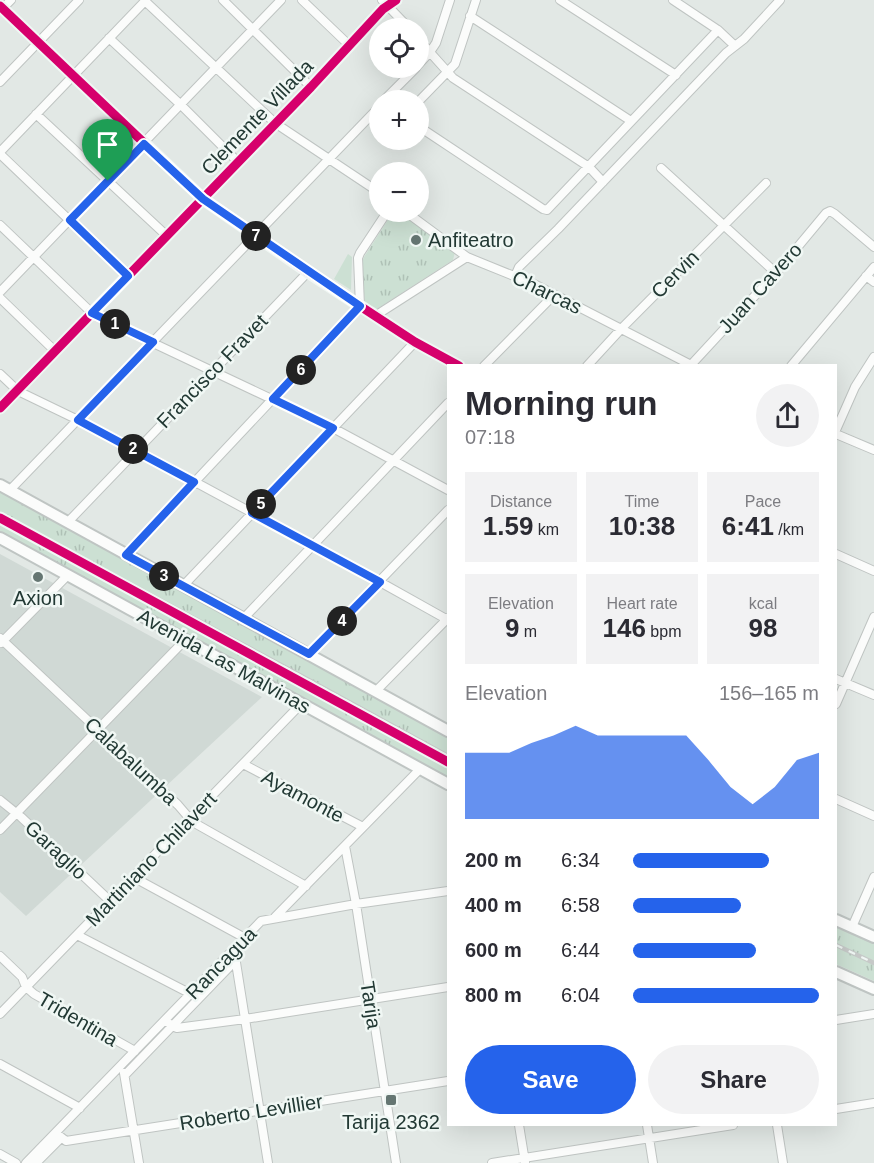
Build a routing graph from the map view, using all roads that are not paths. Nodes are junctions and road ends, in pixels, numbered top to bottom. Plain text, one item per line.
1 (11, 0) edge
2 (79, 0) edge
3 (223, 0) edge
4 (282, 0) edge
5 (302, 0) edge
6 (396, 0) edge
7 (450, 0) edge
8 (476, 0) edge
9 (560, 0) edge
10 (673, 0) edge
11 (780, 0) edge
12 (145, 1) edge
13 (385, 3) edge
14 (1, 8) edge
15 (470, 16) junction
16 (399, 18) edge
17 (253, 30) junction
18 (718, 30) junction
19 (109, 38) junction
20 (38, 43) junction
21 (350, 46) junction
22 (735, 46) junction
23 (430, 52) joint
24 (216, 68) junction
25 (447, 72) junction
26 (676, 75) junction
27 (74, 76) junction
28 (406, 78) edge
29 (0, 82) edge
30 (311, 87) junction
31 (394, 90) edge
32 (429, 91) edge
33 (181, 105) junction
34 (36, 114) junction
35 (369, 116) edge
36 (631, 121) junction
37 (275, 123) junction
38 (429, 133) edge
39 (144, 144) junction
40 (0, 153) edge
41 (329, 158) junction
42 (238, 162) junction
43 (589, 167) junction
44 (661, 168) dead end
45 (108, 181) junction
46 (603, 182) junction
47 (766, 183) dead end
48 (369, 185) edge
49 (203, 199) junction
50 (70, 220) junction
51 (380, 222) edge
52 (420, 222) edge
53 (724, 224) junction
54 (0, 225) edge
55 (166, 236) junction
56 (256, 236) junction
57 (874, 247) edge
58 (467, 257) junction
59 (34, 258) junction
60 (874, 267) edge
61 (308, 272) junction
62 (776, 273) junction
63 (128, 276) junction
64 (514, 276) junction
65 (866, 276) junction
66 (874, 282) edge
67 (0, 292) edge
68 (554, 295) junction
69 (0, 298) edge
70 (360, 306) junction
71 (92, 313) junction
72 (375, 316) junction
73 (621, 329) junction
74 (153, 342) junction
75 (415, 342) junction
76 (56, 352) junction
77 (874, 357) edge
78 (455, 364) edge
79 (486, 364) edge
80 (588, 364) edge
81 (687, 364) edge
82 (693, 364) edge
83 (793, 364) edge
84 (213, 370) junction
85 (0, 374) edge
86 (18, 391) junction
87 (273, 399) junction
88 (447, 404) edge
89 (0, 408) edge
90 (78, 420) junction
91 (333, 428) junction
92 (837, 432) edge
93 (837, 435) edge
94 (136, 450) junction
95 (874, 450) edge
96 (394, 460) junction
97 (194, 482) junction
98 (0, 485) edge
99 (447, 489) edge
100 (10, 490) junction
101 (447, 511) edge
102 (252, 513) junction
103 (68, 522) junction
104 (0, 538) edge
105 (313, 546) junction
106 (837, 554) edge
107 (126, 555) junction
108 (874, 571) edge
109 (68, 576) junction
110 (380, 582) junction
111 (183, 586) junction
112 (874, 617) edge
113 (447, 618) edge
114 (243, 619) junction
115 (447, 620) edge
116 (185, 640) junction
117 (1, 641) edge
118 (309, 654) junction
119 (837, 679) edge
120 (845, 683) junction
121 (376, 691) junction
122 (874, 695) edge
123 (837, 702) edge
124 (302, 704) junction
125 (447, 728) edge
126 (98, 730) junction
127 (243, 764) junction
128 (420, 769) junction
129 (447, 783) edge
130 (0, 800) edge
131 (837, 800) edge
132 (16, 813) junction
133 (874, 816) edge
134 (190, 819) junction
135 (363, 827) junction
136 (0, 830) edge
137 (345, 846) junction
138 (133, 877) junction
139 (874, 877) edge
140 (306, 886) junction
141 (447, 891) edge
142 (110, 901) junction
143 (356, 904) junction
144 (273, 918) junction
145 (837, 920) edge
146 (852, 927) junction
147 (77, 935) junction
148 (874, 937) edge
149 (245, 938) junction
150 (234, 950) junction
151 (0, 956) edge
152 (236, 960) junction
153 (837, 972) edge
154 (26, 987) junction
155 (447, 987) edge
156 (874, 989) edge
157 (194, 997) junction
158 (370, 999) junction
159 (0, 1014) edge
160 (874, 1014) edge
161 (245, 1019) junction
162 (165, 1020) junction
163 (837, 1020) edge
164 (172, 1026) junction
165 (135, 1051) junction
166 (0, 1064) edge
167 (120, 1066) junction
168 (125, 1075) junction
169 (447, 1081) edge
170 (384, 1091) junction
171 (874, 1103) edge
172 (80, 1108) junction
173 (837, 1109) edge
174 (260, 1110) junction
175 (519, 1126) edge
176 (647, 1126) edge
177 (726, 1126) edge
178 (777, 1126) edge
179 (133, 1131) junction
180 (58, 1135) junction
181 (648, 1138) junction
182 (0, 1154) edge
183 (525, 1160) edge
184 (16, 1163) edge
185 (26, 1163) edge
186 (36, 1163) edge
187 (139, 1163) edge
188 (268, 1163) edge
189 (396, 1163) edge
190 (492, 1163) edge
191 (653, 1163) edge
192 (783, 1163) edge

1 - 14 street
2 - 20 street
3 - 17 street
4 - 17 street
5 - 21 street
6 - 13 street, Clemente Villada
7 - 23 street
8 - 15 street
9 - 26 street
10 - 18 street
11 - 22 street
12 - 19 street
12 - 24 street
13 - 16 street
13 - 21 street, Clemente Villada
14 - 20 street
15 - 25 street
15 - 36 street
17 - 24 street
17 - 30 street
18 - 22 street
18 - 26 street
19 - 27 street
19 - 33 street
20 - 27 street
20 - 29 street
21 - 30 street, Clemente Villada
22 - 46 street
23 - 25 street
24 - 33 street
24 - 37 street
25 - 32 street
25 - 43 street
26 - 36 street
27 - 34 street
27 - 39 street
28 - 31 street
30 - 37 street, Clemente Villada
33 - 39 street
33 - 42 street
34 - 40 street
34 - 45 street
35 - 41 street
36 - 43 street
37 - 41 street
37 - 42 street, Clemente Villada
38 - 43 street
39 - 45 street
39 - 49 street
40 - 50 street
41 - 48 street
41 - 56 street
42 - 49 street, Clemente Villada
43 - 46 street
44 - 53 street
45 - 50 street
45 - 55 street
46 - 64 street
47 - 53 street, Cervin
49 - 55 street, Clemente Villada
49 - 56 street
50 - 59 street
50 - 63 street
51 - 70 street
52 - 58 street, Charcas
53 - 62 street
53 - 73 street, Cervin
54 - 59 street
55 - 63 street, Clemente Villada
56 - 61 street
56 - 74 street
57 - 62 street, Juan Cavero
58 - 64 street, Charcas
58 - 72 street
59 - 67 street
59 - 71 street
60 - 65 street
61 - 70 street
61 - 84 street, Francisco Fravet
62 - 82 street, Juan Cavero
63 - 71 street, Clemente Villada
64 - 68 street, Charcas
65 - 66 street
65 - 83 street
68 - 73 street, Charcas
68 - 79 street
69 - 76 street
70 - 72 street
70 - 87 street
71 - 74 street
71 - 76 street, Clemente Villada
72 - 75 street
73 - 80 street, Cervin
73 - 81 street, Charcas
74 - 84 street
74 - 90 street
75 - 78 street
75 - 91 street
76 - 86 street, Clemente Villada
77 - 92 street
84 - 87 street
84 - 94 street, Francisco Fravet
85 - 86 street
86 - 89 street, Clemente Villada
86 - 90 street
87 - 91 street
87 - 97 street
88 - 96 street
90 - 94 street
90 - 100 street
91 - 96 street
91 - 102 street
93 - 95 street
94 - 97 street
94 - 103 street, Francisco Fravet
96 - 99 street
96 - 105 street
97 - 102 street
97 - 107 street
98 - 100 main road
100 - 103 main road
101 - 110 street
102 - 105 street
102 - 111 street
103 - 107 main road
104 - 109 main road, Avenida Las Malvinas
105 - 110 street
105 - 114 street
106 - 108 street
107 - 111 main road
109 - 116 main road, Avenida Las Malvinas
109 - 117 street
110 - 113 street
110 - 118 street
111 - 114 main road
112 - 120 street
114 - 118 main road
115 - 121 street
116 - 124 main road, Avenida Las Malvinas
116 - 126 street
117 - 126 street, Calabalumba
118 - 121 main road
119 - 120 street
120 - 122 street
120 - 123 street
121 - 125 main road
124 - 127 street, Martiniano Chilavert
124 - 128 main road, Avenida Las Malvinas
126 - 132 street
126 - 134 street, Calabalumba
127 - 134 street, Martiniano Chilavert
127 - 135 street, Ayamonte
128 - 129 main road, Avenida Las Malvinas
128 - 135 street, Rancagua
130 - 132 street, Garaglio
131 - 133 street
132 - 136 street
132 - 142 street, Garaglio
134 - 138 street, Martiniano Chilavert
134 - 140 street, Calabalumba
135 - 137 street, Rancagua
137 - 140 street, Rancagua
137 - 143 street, Tarija
138 - 142 street, Martiniano Chilavert
138 - 149 street
139 - 146 street
140 - 144 street, Rancagua
141 - 143 street
142 - 147 street, Martiniano Chilavert
143 - 144 street
143 - 158 street, Tarija
144 - 149 street, Rancagua
145 - 146 main road
146 - 148 main road
147 - 154 street, Martiniano Chilavert
147 - 157 street
149 - 150 street, Rancagua
150 - 152 street
150 - 157 street, Rancagua
151 - 154 street, Tridentina
152 - 157 street, Rancagua
152 - 161 street
153 - 156 main road
154 - 159 street, Martiniano Chilavert
154 - 165 street, Tridentina
155 - 158 street
157 - 162 street, Rancagua
157 - 164 street, Rancagua
158 - 161 street
158 - 170 street, Tarija
160 - 163 street
161 - 164 street
161 - 174 street
162 - 164 street
162 - 165 street, Rancagua
164 - 168 street, Rancagua
165 - 167 street, Rancagua
166 - 172 street
167 - 168 street
167 - 172 street, Rancagua
168 - 179 street
169 - 170 street, Roberto Levillier
170 - 174 street, Roberto Levillier
170 - 189 street, Tarija
171 - 173 street
172 - 180 street, Rancagua
174 - 179 street, Roberto Levillier
174 - 188 street
175 - 183 street
176 - 181 street
177 - 181 street
178 - 192 street
179 - 180 street, Roberto Levillier
179 - 187 street
180 - 185 street, Rancagua
180 - 186 street, Rancagua
181 - 183 street
181 - 191 street
182 - 184 street
183 - 190 street

